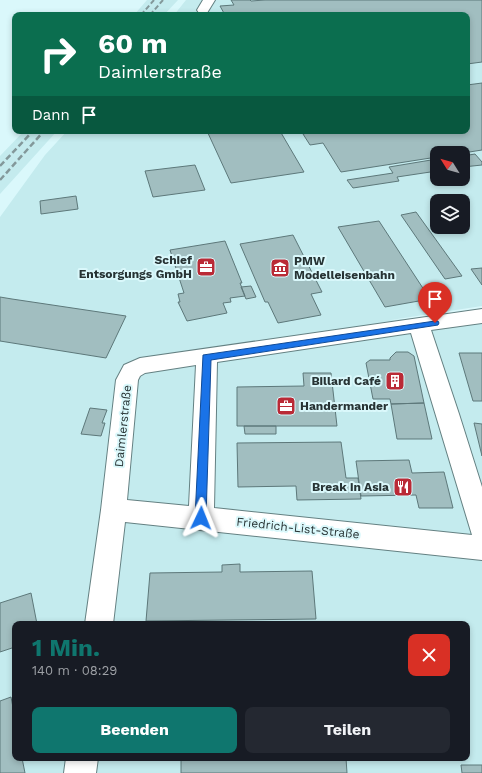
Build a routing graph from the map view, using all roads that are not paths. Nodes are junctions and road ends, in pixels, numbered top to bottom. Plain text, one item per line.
1 (482, 316) edge
2 (419, 326) junction
3 (207, 357) junction
4 (114, 510) junction
5 (201, 518) junction
6 (482, 529) edge
7 (482, 548) edge
8 (99, 621) edge
9 (82, 761) edge
10 (80, 773) edge

1 - 2 street, Daimlerstraße
2 - 3 street, Daimlerstraße
2 - 6 street
3 - 4 street, Daimlerstraße
3 - 5 street
4 - 5 street, Friedrich-List-Straße
4 - 8 street, Daimlerstraße
5 - 7 street, Friedrich-List-Straße
9 - 10 street

